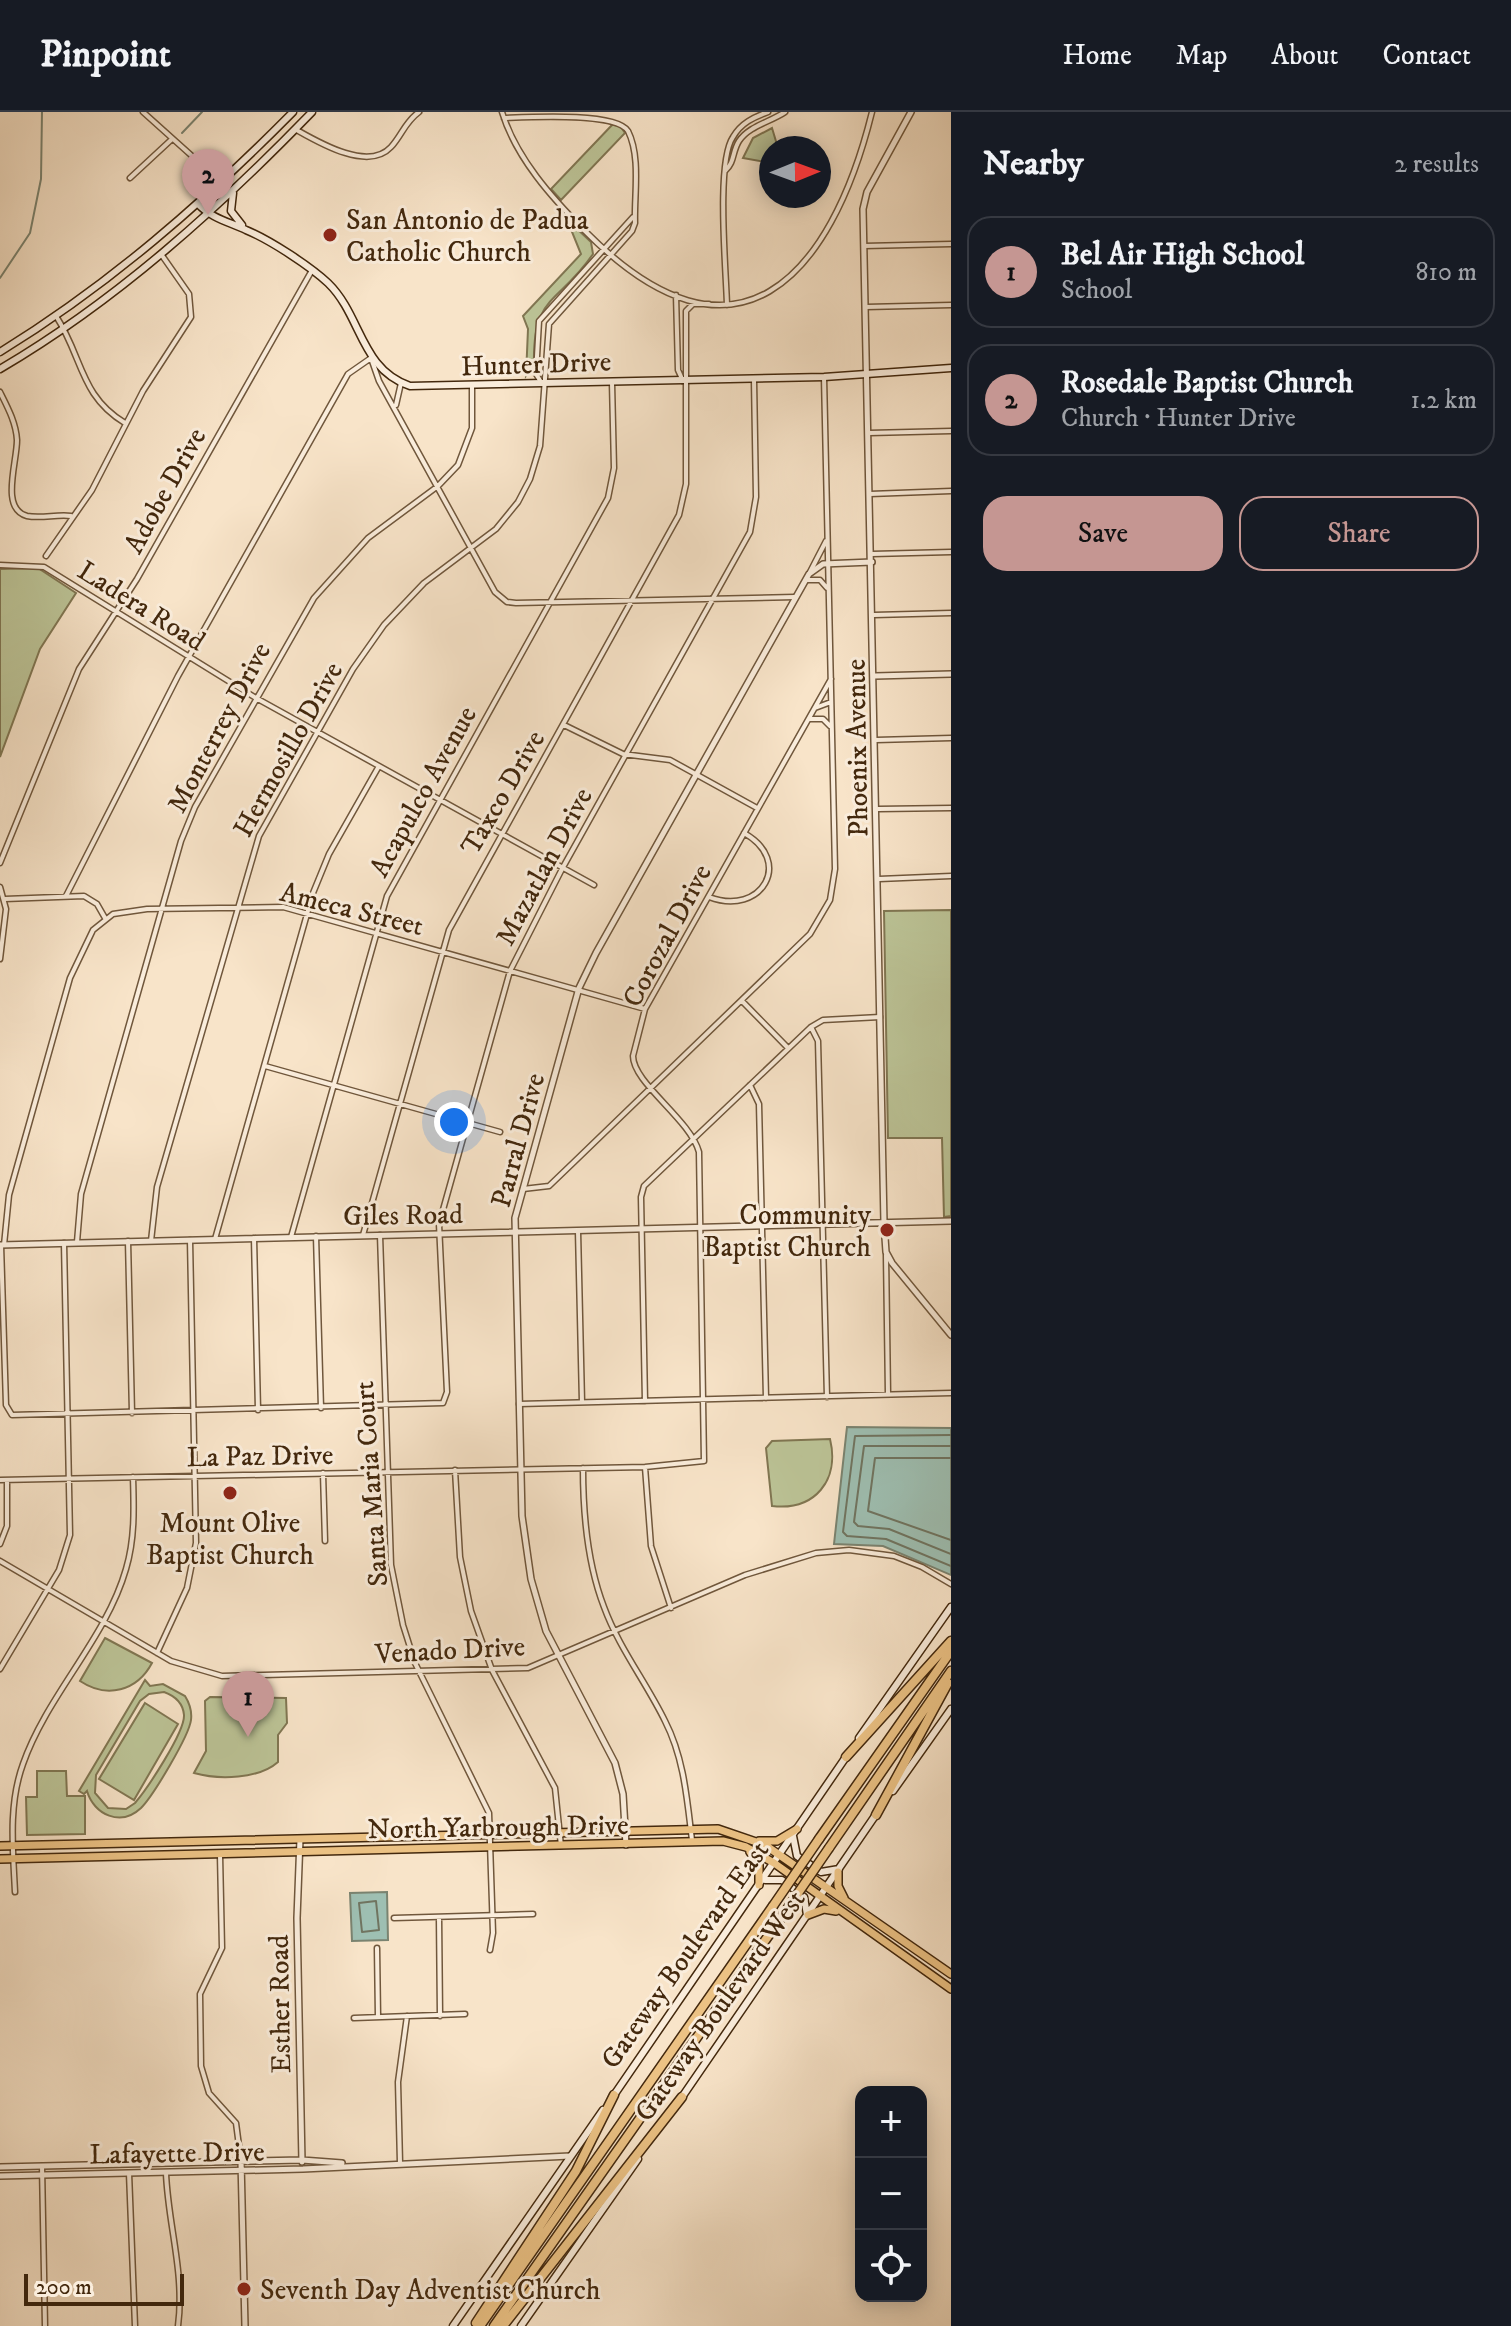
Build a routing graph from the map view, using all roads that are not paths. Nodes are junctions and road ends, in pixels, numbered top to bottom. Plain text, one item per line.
1 (143, 112) edge
2 (293, 112) edge
3 (312, 112) edge
4 (419, 112) edge
5 (768, 112) edge
6 (783, 112) edge
7 (791, 112) edge
8 (872, 112) edge
9 (911, 112) edge
10 (503, 115) edge
11 (295, 129) junction
12 (171, 140) junction
13 (725, 171) junction
14 (130, 178) dead end
15 (222, 183) junction
16 (233, 191) junction
17 (198, 204) junction
18 (206, 213) junction
19 (635, 215) junction
20 (248, 230) junction
21 (951, 244) edge
22 (864, 246) junction
23 (603, 249) junction
24 (161, 254) junction
25 (611, 256) junction
26 (311, 272) junction
27 (676, 295) junction
28 (684, 297) junction
29 (709, 304) junction
30 (727, 305) junction
31 (951, 305) edge
32 (866, 307) junction
33 (56, 316) junction
34 (686, 318) junction
35 (63, 327) junction
36 (0, 352) edge
37 (371, 358) junction
38 (951, 368) edge
39 (0, 369) edge
40 (868, 375) junction
41 (824, 377) junction
42 (754, 379) junction
43 (683, 381) junction
44 (401, 383) junction
45 (612, 383) junction
46 (543, 384) junction
47 (472, 386) junction
48 (0, 392) edge
49 (396, 408) junction
50 (125, 423) junction
51 (951, 431) edge
52 (869, 433) junction
53 (438, 486) junction
54 (951, 491) edge
55 (870, 494) junction
56 (71, 516) junction
57 (827, 539) junction
58 (472, 549) junction
59 (951, 552) edge
60 (872, 554) junction
61 (46, 556) dead end
62 (872, 562) junction
63 (827, 564) junction
64 (0, 565) edge
65 (808, 577) junction
66 (829, 592) junction
67 (795, 597) junction
68 (714, 599) junction
69 (633, 601) junction
70 (548, 603) junction
71 (115, 613) junction
72 (951, 613) edge
73 (874, 615) junction
74 (190, 658) junction
75 (951, 674) edge
76 (875, 676) junction
77 (831, 679) junction
78 (256, 698) junction
79 (831, 702) junction
80 (813, 710) junction
81 (808, 719) junction
82 (564, 725) junction
83 (832, 729) junction
84 (317, 732) junction
85 (951, 738) edge
86 (876, 740) junction
87 (628, 755) junction
88 (379, 766) junction
89 (696, 774) junction
90 (440, 800) junction
91 (757, 808) junction
92 (951, 808) edge
93 (878, 809) junction
94 (744, 833) junction
95 (502, 834) junction
96 (0, 863) edge
97 (562, 869) junction
98 (951, 876) edge
99 (879, 879) junction
100 (594, 885) dead end
101 (0, 887) edge
102 (66, 896) junction
103 (709, 897) junction
104 (3, 900) edge
105 (237, 907) junction
106 (162, 909) junction
107 (307, 914) junction
108 (105, 918) junction
109 (374, 933) junction
110 (442, 951) junction
111 (0, 959) edge
112 (510, 971) junction
113 (579, 988) junction
114 (742, 1001) junction
115 (645, 1009) junction
116 (880, 1017) junction
117 (811, 1027) junction
118 (788, 1048) junction
119 (265, 1066) junction
120 (332, 1085) junction
121 (750, 1085) junction
122 (652, 1089) junction
123 (399, 1104) junction
124 (467, 1123) junction
125 (500, 1132) dead end
126 (695, 1138) junction
127 (523, 1189) junction
128 (951, 1221) edge
129 (884, 1223) junction
130 (822, 1224) junction
131 (701, 1226) junction
132 (762, 1226) junction
133 (641, 1229) junction
134 (578, 1231) junction
135 (515, 1232) junction
136 (441, 1234) junction
137 (363, 1235) junction
138 (380, 1235) junction
139 (316, 1236) junction
140 (291, 1237) junction
141 (254, 1238) junction
142 (215, 1239) junction
143 (190, 1240) junction
144 (128, 1241) junction
145 (151, 1241) junction
146 (77, 1242) junction
147 (64, 1243) junction
148 (2, 1245) edge
149 (886, 1252) junction
150 (951, 1335) edge
151 (951, 1393) edge
152 (888, 1395) junction
153 (827, 1397) junction
154 (766, 1398) junction
155 (706, 1400) junction
156 (645, 1401) junction
157 (582, 1402) junction
158 (519, 1404) junction
159 (384, 1407) junction
160 (321, 1408) junction
161 (258, 1410) junction
162 (195, 1412) junction
163 (132, 1413) junction
164 (68, 1414) junction
165 (645, 1467) junction
166 (583, 1468) junction
167 (520, 1469) junction
168 (455, 1470) junction
169 (386, 1472) junction
170 (323, 1473) junction
171 (196, 1476) junction
172 (133, 1477) junction
173 (70, 1479) junction
174 (0, 1480) edge
175 (7, 1480) junction
176 (325, 1541) dead end
177 (0, 1544) edge
178 (0, 1561) edge
179 (951, 1584) edge
180 (47, 1589) junction
181 (951, 1607) edge
182 (671, 1608) junction
183 (102, 1621) junction
184 (614, 1633) junction
185 (951, 1641) edge
186 (951, 1651) edge
187 (157, 1653) junction
188 (557, 1657) junction
189 (0, 1669) edge
190 (492, 1670) junction
191 (420, 1673) junction
192 (951, 1674) edge
193 (951, 1709) edge
194 (846, 1757) junction
195 (876, 1815) junction
196 (690, 1829) junction
197 (561, 1833) junction
198 (625, 1833) junction
199 (795, 1833) junction
200 (491, 1835) junction
201 (418, 1837) junction
202 (300, 1839) junction
203 (692, 1840) junction
204 (756, 1840) junction
205 (0, 1846) edge
206 (13, 1846) junction
207 (561, 1846) junction
208 (626, 1846) junction
209 (746, 1847) junction
210 (491, 1848) junction
211 (418, 1850) junction
212 (301, 1853) junction
213 (220, 1855) junction
214 (0, 1859) edge
215 (14, 1859) junction
216 (777, 1859) junction
217 (840, 1870) junction
218 (760, 1883) junction
219 (827, 1889) junction
220 (15, 1892) dead end
221 (821, 1897) junction
222 (848, 1903) junction
223 (841, 1912) junction
224 (533, 1914) dead end
225 (493, 1915) junction
226 (439, 1917) junction
227 (807, 1917) junction
228 (394, 1918) dead end
229 (377, 1948) dead end
230 (490, 1950) dead end
231 (951, 1974) edge
232 (951, 1989) edge
233 (465, 2014) dead end
234 (407, 2016) junction
235 (440, 2016) junction
236 (378, 2017) junction
237 (354, 2018) dead end
238 (614, 2095) junction
239 (682, 2097) junction
240 (570, 2156) junction
241 (302, 2160) junction
242 (241, 2161) junction
243 (400, 2163) junction
244 (355, 2164) junction
245 (42, 2166) junction
246 (0, 2167) edge
247 (303, 2169) junction
248 (242, 2171) junction
249 (129, 2173) junction
250 (166, 2173) junction
251 (42, 2175) junction
252 (0, 2176) edge
253 (45, 2326) edge
254 (135, 2326) edge
255 (178, 2326) edge
256 (245, 2326) edge
257 (453, 2326) edge
258 (477, 2326) edge
259 (494, 2326) edge
260 (503, 2326) edge
261 (521, 2326) edge

1 - 12 street
2 - 15 main road
3 - 11 main road
4 - 11 street
5 - 13 street
6 - 7 street
6 - 13 street
8 - 30 street
9 - 22 street, Phoenix Avenue
10 - 19 street
10 - 23 street
11 - 16 main road
12 - 14 street
12 - 15 street
13 - 30 street
15 - 17 main road
16 - 18 main road
16 - 20 main road
17 - 18 main road
17 - 33 main road
18 - 20 main road
18 - 24 main road
19 - 23 street
19 - 25 street
20 - 26 main road
21 - 22 street
22 - 32 street, Phoenix Avenue
23 - 25 street
23 - 46 street
24 - 35 main road
24 - 50 street
25 - 27 street
25 - 46 street
26 - 37 main road
26 - 71 street, Adobe Drive
27 - 28 street
27 - 43 street
28 - 29 street
28 - 34 street
29 - 30 street
29 - 34 street
31 - 32 street
32 - 40 street, Phoenix Avenue
33 - 35 street
33 - 36 main road
34 - 43 street
35 - 39 main road
35 - 50 street
37 - 44 main road
37 - 49 street
37 - 74 street
38 - 40 main road, Hunter Drive
40 - 41 main road, Hunter Drive
40 - 52 street, Phoenix Avenue
41 - 42 main road, Hunter Drive
41 - 57 street
42 - 43 main road, Hunter Drive
42 - 68 street, Mazatlan Drive
43 - 45 main road, Hunter Drive
43 - 69 street, Taxco Drive
44 - 47 main road, Hunter Drive
44 - 49 street
45 - 46 main road, Hunter Drive
45 - 70 street, Acapulco Avenue
46 - 47 main road, Hunter Drive
46 - 58 street, Hermosillo Drive
47 - 53 street, Monterrey Drive
48 - 56 street
49 - 53 street
50 - 56 street
51 - 52 street
52 - 55 street, Phoenix Avenue
53 - 58 street
53 - 78 street, Monterrey Drive
54 - 55 street
55 - 60 street, Phoenix Avenue
56 - 61 street
57 - 63 street
57 - 65 street, Parral Drive
58 - 70 street
58 - 84 street, Hermosillo Drive
59 - 60 street
60 - 62 street, Phoenix Avenue
62 - 63 street
62 - 73 street, Phoenix Avenue
63 - 65 street, Parral Drive
63 - 66 street
64 - 71 street, Ladera Road
65 - 66 street
65 - 67 street, Parral Drive
66 - 77 street
67 - 68 street
67 - 89 street, Parral Drive
68 - 69 street
68 - 87 street, Mazatlan Drive
69 - 70 street
69 - 82 street, Taxco Drive
70 - 90 street, Acapulco Avenue
71 - 74 street, Ladera Road
71 - 96 street, Adobe Drive
72 - 73 street
73 - 76 street, Phoenix Avenue
74 - 78 street, Ladera Road
74 - 102 street
75 - 76 street
76 - 86 street, Phoenix Avenue
77 - 79 street
77 - 80 street, Corozal Drive
78 - 84 street, Ladera Road
78 - 106 street, Monterrey Drive
79 - 80 street
79 - 83 street
80 - 81 street, Corozal Drive
81 - 83 street
81 - 91 street, Corozal Drive
82 - 87 street
82 - 95 street, Taxco Drive
83 - 114 street
84 - 88 street, Ladera Road
84 - 105 street, Hermosillo Drive
85 - 86 street
86 - 93 street, Phoenix Avenue
87 - 89 street
87 - 97 street, Mazatlan Drive
88 - 90 street, Ladera Road
88 - 107 street
89 - 91 street
89 - 113 street, Parral Drive
90 - 95 street, Ladera Road
90 - 109 street, Acapulco Avenue
91 - 94 street, Corozal Drive
92 - 93 street
93 - 99 street, Phoenix Avenue
94 - 103 street, Corozal Drive
94 - 103 street
95 - 97 street, Ladera Road
95 - 110 street, Taxco Drive
97 - 100 street, Ladera Road
97 - 112 street, Mazatlan Drive
98 - 99 street
99 - 116 street, Phoenix Avenue
101 - 104 street
102 - 104 street
102 - 108 street
103 - 115 street, Corozal Drive
104 - 111 street
105 - 106 street, Ameca Street
105 - 107 street, Ameca Street
105 - 145 street, Hermosillo Drive
106 - 108 street, Ameca Street
106 - 146 street, Monterrey Drive
107 - 109 street, Ameca Street
107 - 119 street
108 - 148 street
109 - 110 street, Ameca Street
109 - 120 street, Acapulco Avenue
110 - 112 street, Ameca Street
110 - 123 street, Taxco Drive
112 - 113 street, Ameca Street
112 - 124 street, Mazatlan Drive
113 - 115 street, Ameca Street
113 - 127 street, Parral Drive
114 - 118 street
114 - 122 street
115 - 122 street, Corozal Drive
116 - 117 street
116 - 129 street, Phoenix Avenue
117 - 118 street
117 - 130 street
118 - 121 street
119 - 120 street
119 - 142 street
120 - 123 street
120 - 140 street, Acapulco Avenue
121 - 126 street
121 - 132 street
122 - 126 street, Corozal Drive
122 - 127 street
123 - 124 street
123 - 137 street, Taxco Drive
124 - 125 street
124 - 136 street, Mazatlan Drive
126 - 131 street
126 - 133 street
127 - 135 street, Parral Drive
128 - 129 street, Giles Road
129 - 130 street, Giles Road
129 - 149 street, Phoenix Avenue
130 - 132 street, Giles Road
130 - 153 street
131 - 132 street, Giles Road
131 - 133 street, Giles Road
131 - 155 street
132 - 154 street
133 - 134 street, Giles Road
133 - 156 street
134 - 135 street, Giles Road
134 - 157 street
135 - 136 street, Giles Road
135 - 158 street, Parral Drive
136 - 138 street, Giles Road
136 - 159 street, Mazatlan Drive
137 - 138 street, Giles Road
137 - 139 street, Giles Road
138 - 159 street, Santa Maria Court
139 - 140 street, Giles Road
139 - 160 street
140 - 141 street, Giles Road
141 - 142 street, Giles Road
141 - 161 street
142 - 143 street, Giles Road
143 - 145 street, Giles Road
143 - 162 street
144 - 145 street, Giles Road
144 - 146 street, Giles Road
144 - 163 street
146 - 147 street, Giles Road
147 - 148 street, Giles Road
147 - 164 street
148 - 164 street
149 - 150 street
149 - 152 street, Phoenix Avenue
151 - 152 street
152 - 153 street
153 - 154 street
154 - 155 street
155 - 156 street
155 - 165 street, La Paz Drive
156 - 157 street
157 - 158 street
158 - 167 street, Parral Drive
159 - 160 street
159 - 169 street, Santa Maria Court
160 - 161 street
161 - 162 street
162 - 163 street
162 - 171 street
163 - 164 street
164 - 173 street
165 - 166 street, La Paz Drive
165 - 182 street
166 - 167 street, La Paz Drive
166 - 184 street
167 - 168 street, La Paz Drive
167 - 188 street, Parral Drive
168 - 169 street, La Paz Drive
168 - 190 street
169 - 170 street, La Paz Drive
169 - 191 street, Santa Maria Court
170 - 171 street, La Paz Drive
170 - 176 street
171 - 172 street, La Paz Drive
171 - 187 street
172 - 173 street, La Paz Drive
172 - 183 street
173 - 175 street, La Paz Drive
173 - 180 street
174 - 175 street, La Paz Drive
175 - 177 street
178 - 180 street, Venado Drive
179 - 182 street, Venado Drive
180 - 183 street, Venado Drive
180 - 189 street
181 - 194 main road, Gateway Boulevard East
182 - 184 street, Venado Drive
183 - 187 street, Venado Drive
183 - 206 street
184 - 188 street, Venado Drive
184 - 196 street
185 - 194 highway
186 - 258 highway, bridge
187 - 191 street, Venado Drive
188 - 190 street, Venado Drive
188 - 198 street, Parral Drive
190 - 191 street, Venado Drive
190 - 197 street
191 - 200 street, Santa Maria Court
192 - 195 highway
192 - 259 highway, bridge
193 - 195 main road, Gateway Boulevard West
194 - 199 main road, Gateway Boulevard East
195 - 217 main road, Gateway Boulevard West
196 - 198 main road, North Yarbrough Drive
196 - 203 street
196 - 204 main road, North Yarbrough Drive
197 - 198 main road, North Yarbrough Drive
197 - 200 main road, North Yarbrough Drive
197 - 207 street
198 - 208 street, Parral Drive
199 - 204 main road
199 - 216 main road, Gateway Boulevard East
199 - 217 main road
200 - 201 main road, North Yarbrough Drive
200 - 210 street, Santa Maria Court
201 - 202 main road, North Yarbrough Drive
201 - 211 main road
202 - 206 main road, North Yarbrough Drive
202 - 212 street, Esther Road
203 - 208 main road, North Yarbrough Drive
203 - 209 main road, North Yarbrough Drive
204 - 216 main road, North Yarbrough Drive
205 - 206 main road, North Yarbrough Drive
206 - 215 street
207 - 208 main road, North Yarbrough Drive
207 - 210 main road, North Yarbrough Drive
209 - 216 main road, North Yarbrough Drive
209 - 218 main road
210 - 211 main road, North Yarbrough Drive
210 - 225 street, Santa Maria Court
211 - 212 main road, North Yarbrough Drive
212 - 213 main road, North Yarbrough Drive
212 - 241 street, Esther Road
213 - 215 main road, North Yarbrough Drive
213 - 242 street
214 - 215 main road, North Yarbrough Drive
215 - 220 street
216 - 218 main road, Gateway Boulevard East
216 - 219 main road, North Yarbrough Drive
216 - 221 main road, North Yarbrough Drive
217 - 219 main road, Gateway Boulevard West
217 - 222 main road
218 - 227 main road
218 - 238 main road, Gateway Boulevard East
219 - 221 main road, Gateway Boulevard West
219 - 222 main road, North Yarbrough Drive
221 - 223 main road, North Yarbrough Drive
221 - 227 main road, Gateway Boulevard West
222 - 231 main road, North Yarbrough Drive
223 - 227 main road
223 - 232 main road, North Yarbrough Drive
224 - 225 street
225 - 226 street
225 - 230 street, Santa Maria Court
226 - 228 street
226 - 235 street
227 - 239 main road, Gateway Boulevard West
229 - 236 street
233 - 235 street
234 - 235 street
234 - 236 street
234 - 243 street
236 - 237 street
238 - 240 main road, Gateway Boulevard East
238 - 258 highway
239 - 260 highway
239 - 261 main road, Gateway Boulevard West
240 - 243 street, Lafayette Drive
240 - 257 main road, Gateway Boulevard East
241 - 242 street, Lafayette Drive
241 - 244 street, Lafayette Drive
241 - 247 street, Esther Road
242 - 245 street, Lafayette Drive
242 - 248 street
243 - 244 street, Lafayette Drive
244 - 247 street, Lafayette Drive
245 - 246 street, Lafayette Drive
245 - 251 street
247 - 248 street, Lafayette Drive
248 - 250 street, Lafayette Drive
248 - 256 street
249 - 250 street, Lafayette Drive
249 - 251 street, Lafayette Drive
249 - 254 street
250 - 255 street
251 - 252 street, Lafayette Drive
251 - 253 street

